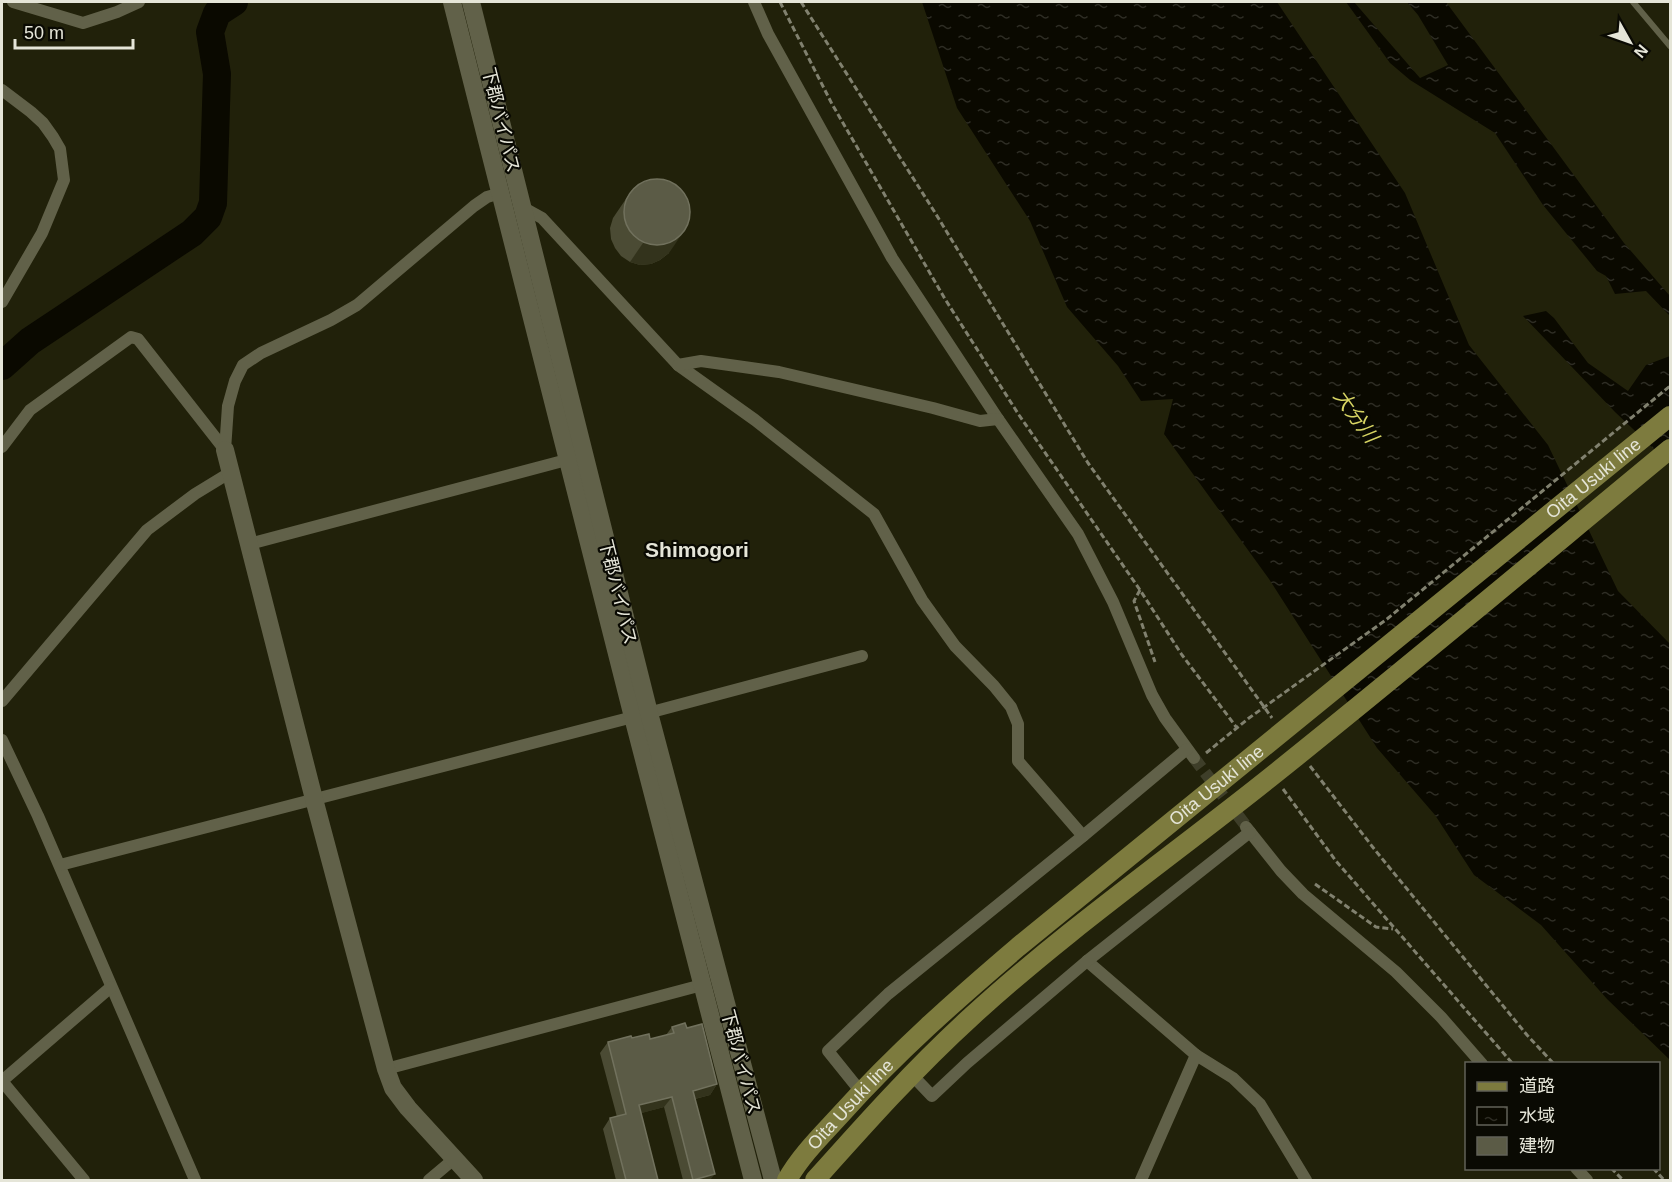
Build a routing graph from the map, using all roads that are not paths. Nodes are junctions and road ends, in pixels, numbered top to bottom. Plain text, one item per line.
1 (13, 2) edge
2 (140, 2) edge
3 (452, 2) edge
4 (471, 2) edge
5 (754, 2) edge
6 (1633, 2) edge
7 (1671, 46) edge
8 (2, 90) edge
9 (501, 193) junction
10 (522, 207) junction
11 (2, 302) edge
12 (678, 365) junction
13 (1671, 416) edge
14 (998, 419) junction
15 (2, 447) edge
16 (1671, 449) edge
17 (225, 450) junction
18 (576, 457) junction
19 (231, 472) junction
20 (249, 544) junction
21 (862, 656) dead end
22 (2, 701) edge
23 (641, 715) junction
24 (2, 740) edge
25 (314, 799) junction
26 (1083, 836) junction
27 (60, 865) junction
28 (1087, 961) junction
29 (702, 985) junction
30 (111, 987) junction
31 (1196, 1055) junction
32 (1480, 1062) edge
33 (386, 1070) junction
34 (912, 1075) junction
35 (2, 1081) edge
36 (861, 1092) junction
37 (454, 1159) junction
38 (84, 1180) edge
39 (195, 1180) edge
40 (429, 1180) edge
41 (474, 1180) edge
42 (753, 1180) edge
43 (773, 1180) edge
44 (787, 1180) edge
45 (815, 1180) edge
46 (1141, 1180) edge
47 (1306, 1180) edge

1 - 2 street
3 - 9 street, 下郡バイパス
4 - 10 street, 下郡バイパス
5 - 14 street
6 - 7 lane
8 - 11 street
9 - 17 street
9 - 18 street, 下郡バイパス
10 - 12 street
10 - 18 street, 下郡バイパス
12 - 14 street
12 - 26 street
13 - 36 main road, Oita Usuki line
14 - 26 street
15 - 17 street
16 - 34 main road, Oita Usuki line
17 - 19 street
18 - 20 street
18 - 23 street, 下郡バイパス
19 - 20 street
19 - 22 street
20 - 25 street
21 - 23 street
23 - 25 street
23 - 29 street, 下郡バイパス
23 - 43 street, 下郡バイパス
24 - 27 street
25 - 27 street
25 - 33 street
26 - 36 street
27 - 30 street
28 - 31 street
28 - 32 street
28 - 34 street
29 - 33 street
29 - 42 street, 下郡バイパス
30 - 35 street
30 - 39 street
31 - 46 street
31 - 47 street
33 - 37 street
34 - 45 main road, Oita Usuki line
35 - 38 street
36 - 44 main road, Oita Usuki line
37 - 40 street
37 - 41 street

